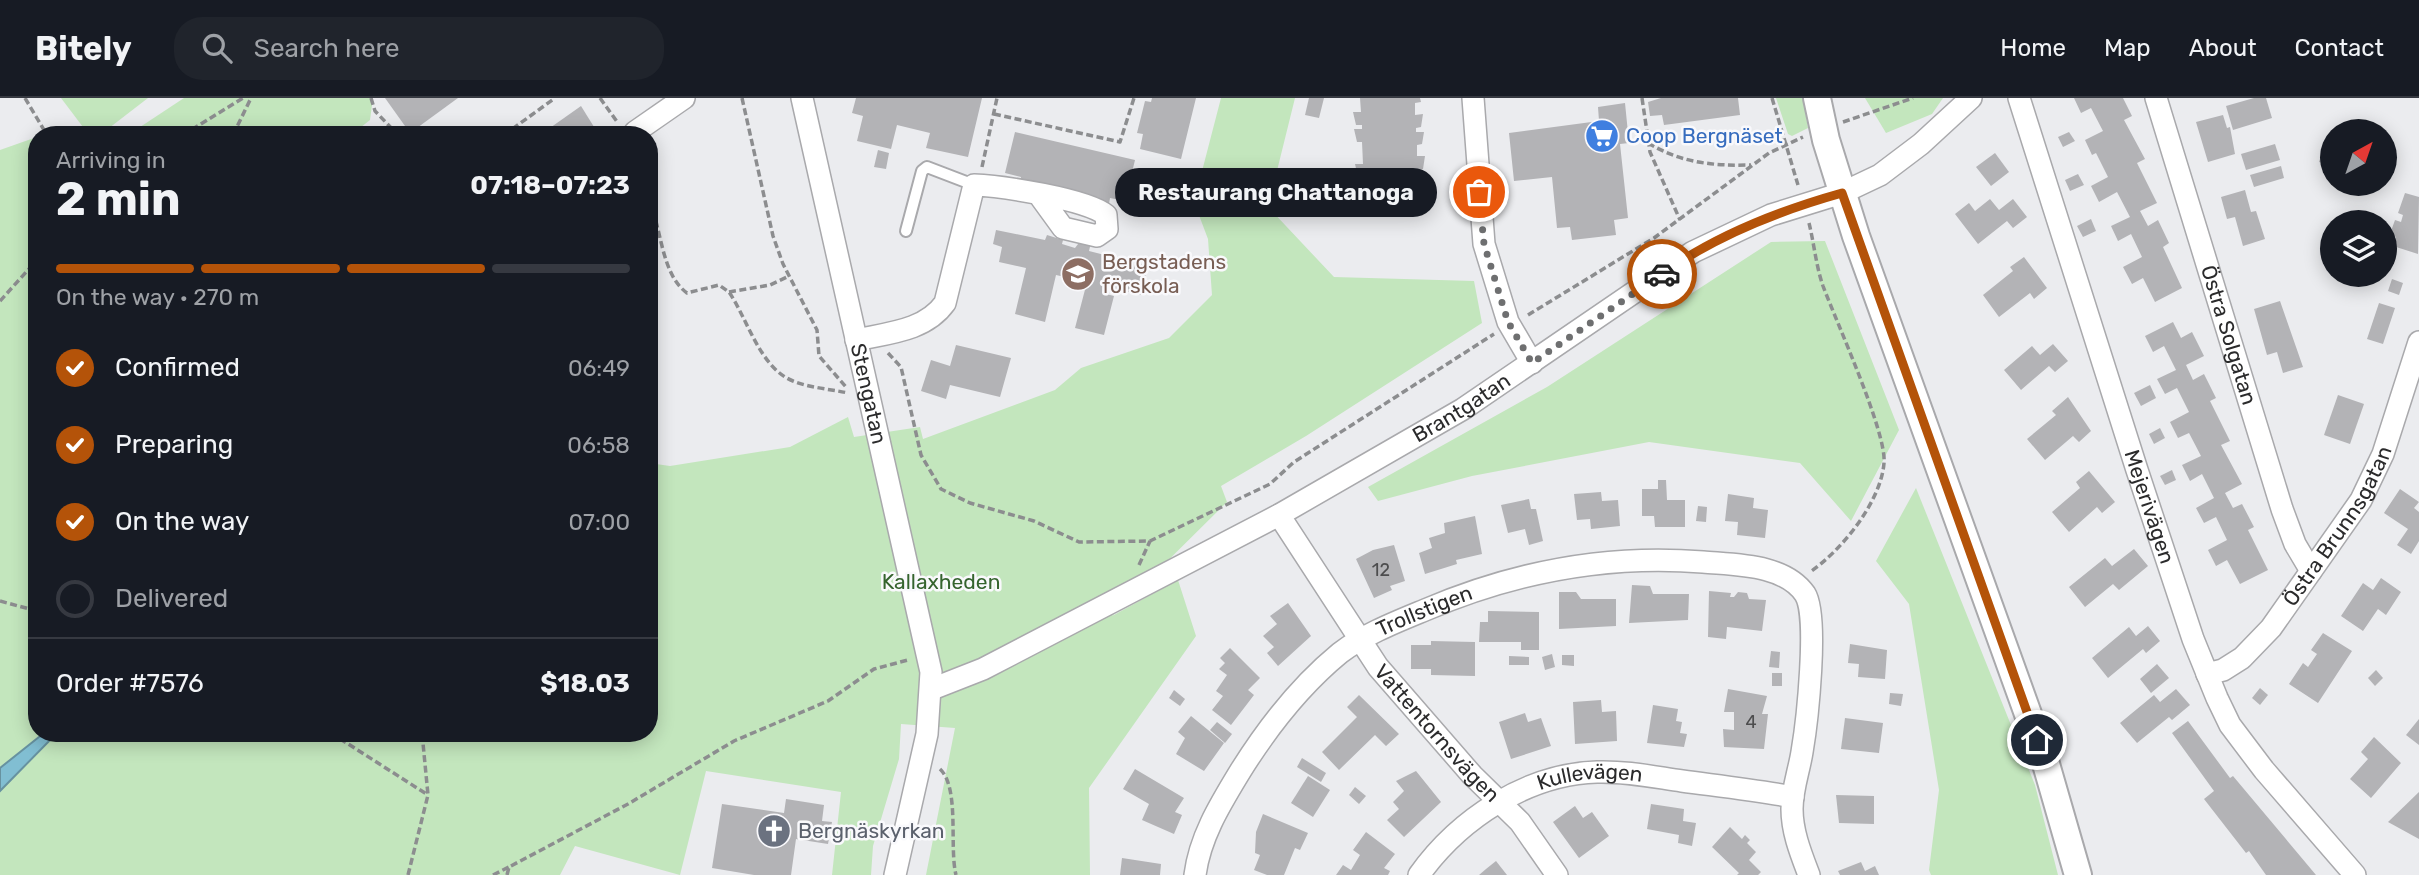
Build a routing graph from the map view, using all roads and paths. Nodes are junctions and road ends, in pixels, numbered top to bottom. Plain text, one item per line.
1 (25, 98) edge
2 (243, 98) edge
3 (251, 98) edge
4 (371, 98) edge
5 (555, 98) edge
6 (600, 98) edge
7 (684, 98) edge
8 (742, 98) edge
9 (802, 98) edge
10 (998, 98) edge
11 (1134, 98) edge
12 (1473, 98) edge
13 (1642, 98) edge
14 (1772, 98) edge
15 (1817, 98) edge
16 (1913, 98) edge
17 (1971, 98) edge
18 (2019, 98) edge
19 (2156, 98) edge
20 (994, 114) junction
21 (42, 126) edge
22 (198, 126) edge
23 (237, 126) edge
24 (389, 126) edge
25 (516, 126) edge
26 (625, 126) edge
27 (637, 126) edge
28 (1824, 130) junction
29 (1648, 143) junction
30 (1784, 145) junction
31 (1753, 164) junction
32 (974, 185) junction
33 (1842, 193) junction
34 (1039, 195) dead end
35 (1804, 204) junction
36 (1680, 220) junction
37 (658, 230) edge
38 (906, 231) dead end
39 (28, 270) edge
40 (789, 276) junction
41 (729, 292) junction
42 (0, 301) edge
43 (1510, 326) junction
44 (2419, 341) edge
45 (858, 348) junction
46 (1532, 363) junction
47 (851, 383) dead end
48 (853, 394) junction
49 (1279, 514) junction
50 (2311, 571) junction
51 (1786, 578) junction
52 (0, 601) edge
53 (28, 609) edge
54 (1359, 642) junction
55 (910, 649) dead end
56 (911, 659) junction
57 (912, 669) dead end
58 (2207, 674) junction
59 (932, 689) junction
60 (345, 742) edge
61 (423, 742) edge
62 (920, 763) junction
63 (428, 795) junction
64 (1793, 797) junction
65 (1499, 802) junction
66 (509, 867) junction
67 (408, 875) edge
68 (493, 875) edge
69 (507, 875) edge
70 (895, 875) edge
71 (956, 875) edge
72 (1195, 875) edge
73 (1419, 875) edge
74 (1557, 875) edge
75 (1809, 875) edge
76 (2078, 875) edge
77 (2355, 875) edge

1 - 21 path
2 - 22 path
3 - 23 path
4 - 24 path
5 - 25 path
6 - 26 path
7 - 27 street
8 - 40 path
9 - 45 street, Stengatan
10 - 20 path
11 - 20 path
12 - 43 street
13 - 29 path
14 - 30 path
15 - 28 street
16 - 28 path
17 - 33 street, Brantgatan
18 - 58 street, Mejerivägen
19 - 50 street, Östra Solgatan
20 - 32 path
28 - 30 path
28 - 33 street
29 - 31 path
29 - 36 path
30 - 31 path
30 - 35 path
31 - 36 path
32 - 34 street
32 - 38 lane
32 - 45 street
33 - 35 street, Brantgatan
33 - 76 street
35 - 46 street, Brantgatan
35 - 51 path
36 - 43 path
37 - 41 path
39 - 42 path
40 - 41 path
40 - 48 path
41 - 48 path
43 - 45 path
43 - 46 street
44 - 50 street, Östra Brunnsgatan
45 - 59 street, Stengatan
46 - 49 street, Brantgatan
47 - 48 path
49 - 54 street, Vattentornsvägen
49 - 59 street, Brantgatan
50 - 58 street, Östra Brunnsgatan
51 - 54 street, Trollstigen
51 - 64 street
52 - 53 path
54 - 65 street, Vattentornsvägen
54 - 72 street, Trollstigen
55 - 56 path
56 - 57 path
56 - 66 path
58 - 77 street, Mejerivägen
59 - 62 street, Stengatan
60 - 63 path
61 - 63 path
62 - 70 street, Stengatan
62 - 71 path
63 - 67 path
64 - 65 street, Kullevägen
64 - 75 street
65 - 73 street, Kullevägen
65 - 74 street, Vattentornsvägen
66 - 68 path
66 - 69 path

